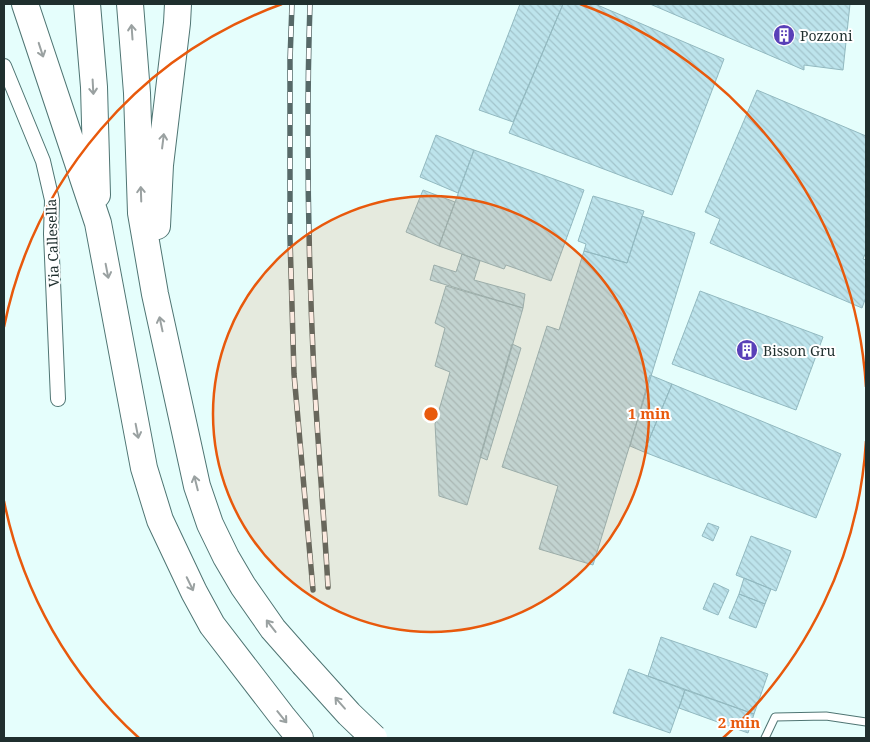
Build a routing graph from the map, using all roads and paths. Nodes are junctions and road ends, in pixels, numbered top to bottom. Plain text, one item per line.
1 (25, 4) edge
2 (87, 4) edge
3 (130, 4) edge
4 (178, 4) edge
5 (4, 66) edge
6 (98, 223) junction
7 (155, 294) junction
8 (58, 399) dead end
9 (866, 722) edge
10 (300, 738) edge
11 (374, 738) edge
12 (765, 738) edge

1 -> 6 highway
2 -> 6 highway
7 -> 3 highway
7 -> 4 highway
5 - 8 street, Via Callesella
6 -> 10 highway
11 -> 7 highway, bridge
9 - 12 lane

